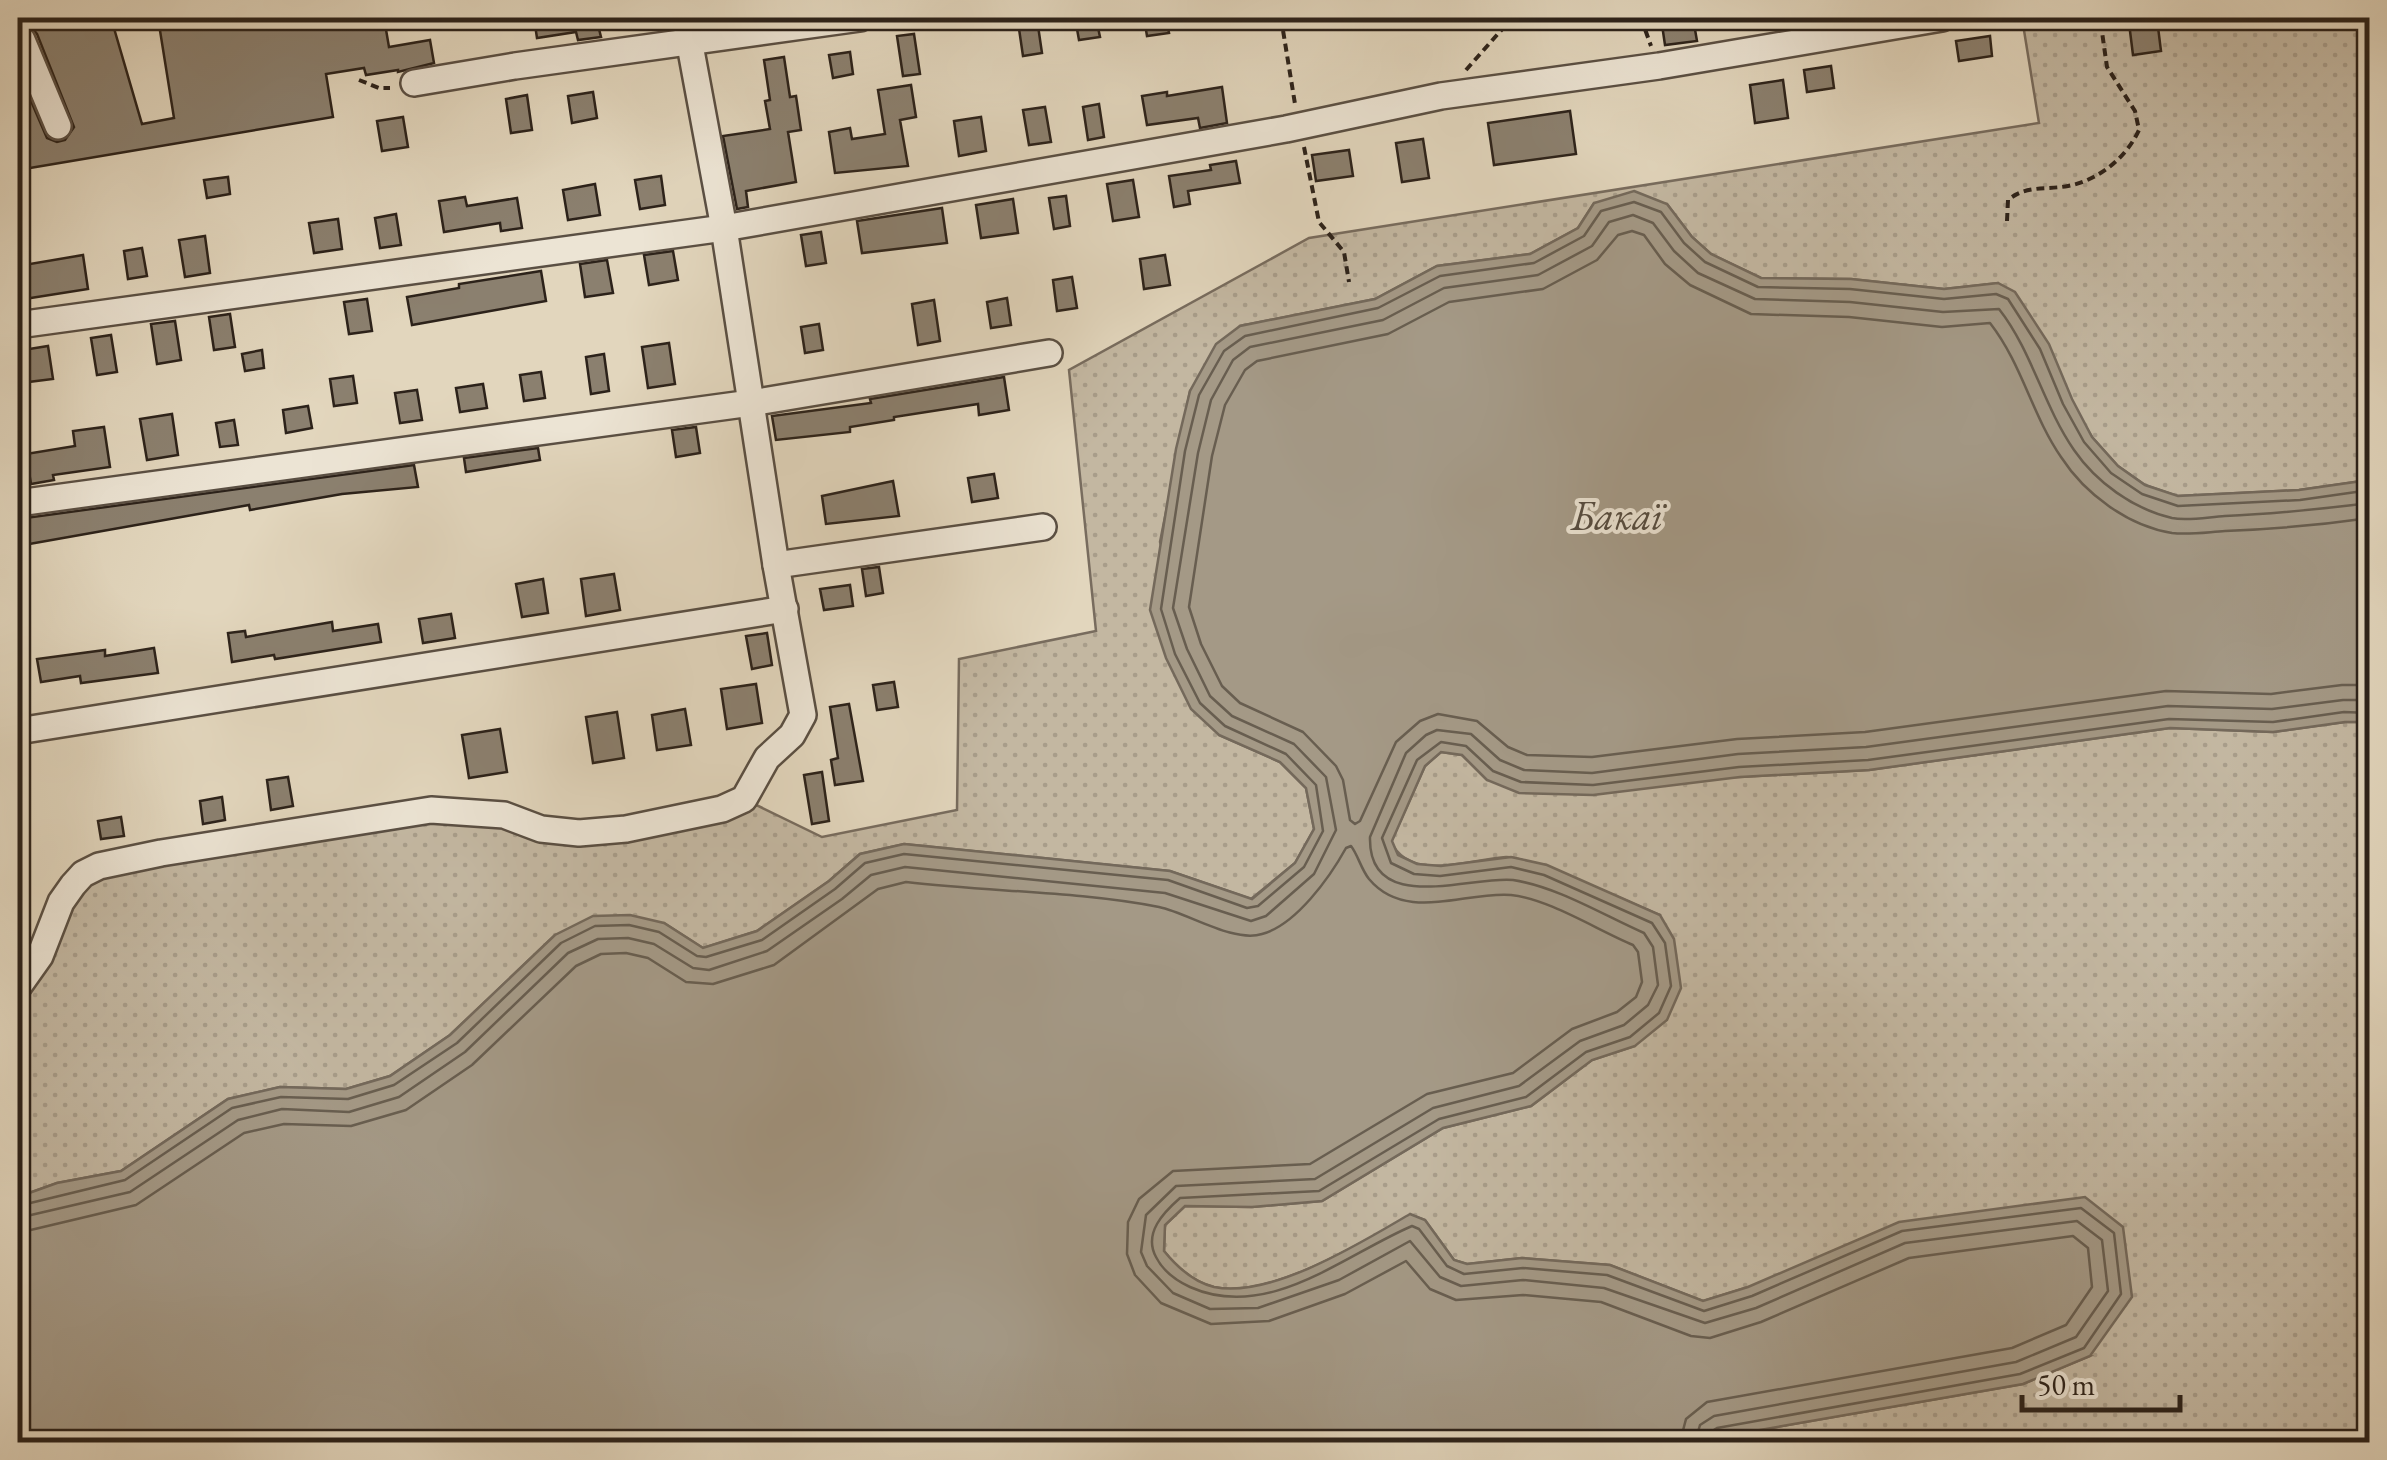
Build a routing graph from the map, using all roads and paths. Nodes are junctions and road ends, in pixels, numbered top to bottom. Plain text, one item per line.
1 (685, 18) edge
2 (860, 18) edge
3 (1281, 18) edge
4 (1512, 18) edge
5 (1942, 18) edge
6 (2100, 18) edge
7 (22, 40) dead end
8 (689, 44) junction
9 (359, 80) dead end
10 (414, 84) joint
11 (1441, 96) junction
12 (1299, 124) junction
13 (58, 126) dead end
14 (2006, 221) dead end
15 (724, 228) junction
16 (1349, 282) dead end
17 (18, 325) edge
18 (1049, 354) dead end
19 (751, 403) junction
20 (18, 503) edge
21 (1043, 527) dead end
22 (776, 564) junction
23 (785, 609) junction
24 (18, 731) edge
25 (18, 987) edge

1 - 8 lane
2 - 8 lane
3 - 12 path
4 - 11 path
5 - 11 lane
6 - 14 path
7 - 13 lane
8 - 10 lane
8 - 15 lane
9 - 10 path
11 - 12 lane
12 - 15 lane
12 - 16 path
15 - 17 lane
15 - 19 lane
18 - 19 lane
19 - 20 lane
19 - 22 lane
21 - 22 lane
22 - 23 lane
23 - 24 lane
23 - 25 lane

